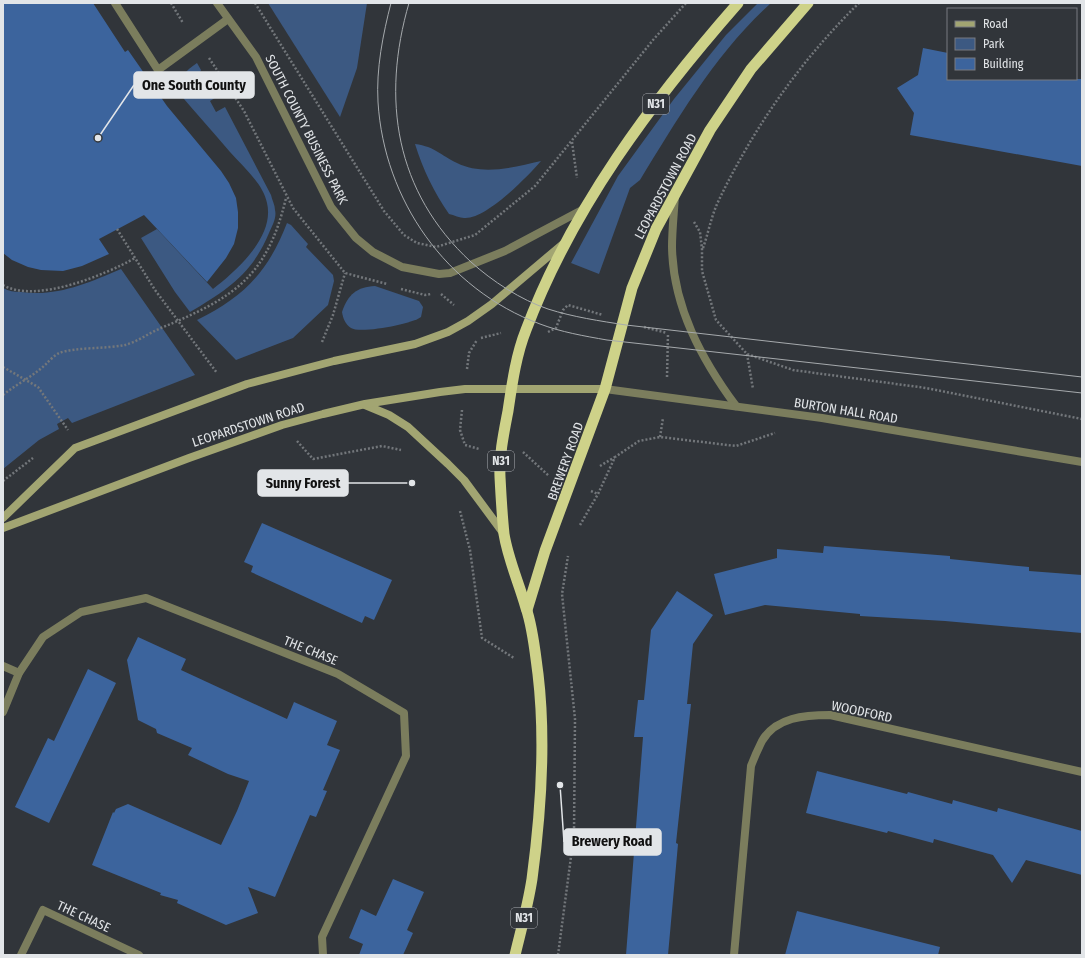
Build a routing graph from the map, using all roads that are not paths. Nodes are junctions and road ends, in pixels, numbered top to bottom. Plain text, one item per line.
1 (115, 3) edge
2 (217, 3) edge
3 (738, 3) edge
4 (808, 3) edge
5 (228, 19) junction
6 (675, 191) junction
7 (582, 210) junction
8 (565, 242) junction
9 (512, 388) junction
10 (605, 389) junction
11 (365, 404) junction
12 (736, 406) junction
13 (1082, 462) edge
14 (3, 518) edge
15 (3, 528) edge
16 (505, 535) junction
17 (527, 610) junction
18 (3, 666) edge
19 (19, 673) junction
20 (3, 712) edge
21 (1082, 772) edge
22 (21, 955) edge
23 (139, 955) edge
24 (323, 955) edge
25 (515, 955) edge
26 (734, 955) edge

1 - 5 street
2 - 5 street, SOUTH COUNTY BUSINESS PARK
3 - 7 highway, N31
4 - 6 highway, LEOPARDSTOWN ROAD / N31
5 - 7 street, SOUTH COUNTY BUSINESS PARK
6 - 10 highway, LEOPARDSTOWN ROAD / N31
6 - 12 street
7 - 8 highway, N31
8 - 9 highway, N31
8 - 14 main road
9 - 10 main road, LEOPARDSTOWN ROAD
9 - 11 main road, LEOPARDSTOWN ROAD
9 - 16 highway, BREWERY ROAD / N31
10 - 12 street, BURTON HALL ROAD
10 - 17 highway, BREWERY ROAD / N31
11 - 15 main road, LEOPARDSTOWN ROAD
11 - 16 main road
12 - 13 street, BURTON HALL ROAD
16 - 17 highway, BREWERY ROAD / N31
17 - 25 highway, BREWERY ROAD / N31
18 - 19 street
19 - 20 street, THE CHASE
19 - 24 street, THE CHASE
21 - 26 street, WOODFORD
22 - 23 street, THE CHASE

